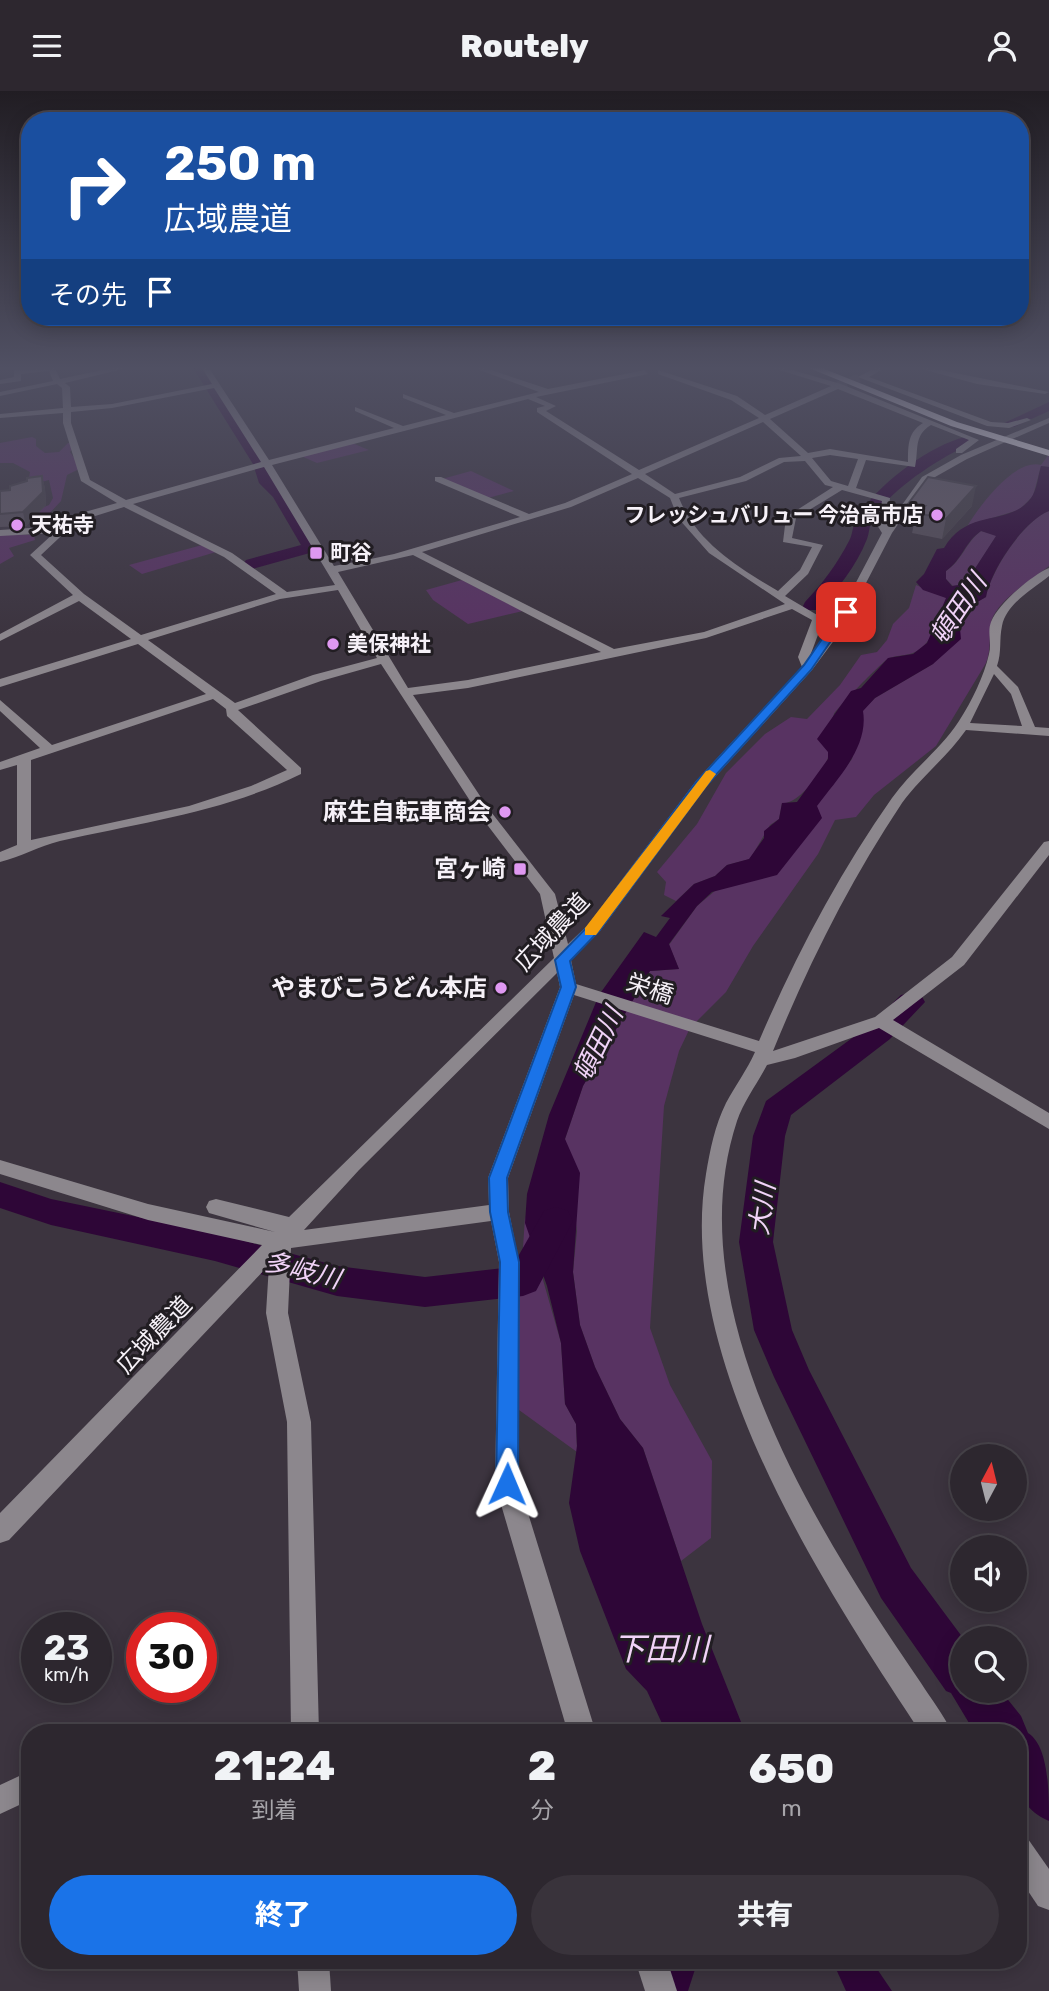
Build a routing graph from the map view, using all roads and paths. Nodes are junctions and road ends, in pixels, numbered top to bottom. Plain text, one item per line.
1 (77, 457) edge
2 (261, 457) edge
3 (299, 457) edge
4 (613, 457) edge
5 (678, 457) edge
6 (806, 457) joint
7 (856, 457) edge
8 (912, 457) edge
9 (948, 457) edge
10 (977, 457) edge
11 (863, 458) junction
12 (267, 465) junction
13 (936, 471) junction
14 (640, 474) junction
15 (438, 479) dead end
16 (846, 488) junction
17 (674, 497) junction
18 (127, 504) junction
19 (529, 517) junction
20 (65, 530) junction
21 (0, 533) edge
22 (887, 533) junction
23 (339, 547) dead end
24 (414, 552) junction
25 (364, 563) junction
26 (330, 570) junction
27 (1049, 572) edge
28 (340, 587) junction
29 (285, 595) junction
30 (80, 596) junction
31 (779, 596) junction
32 (793, 605) junction
33 (0, 638) edge
34 (141, 639) junction
35 (615, 654) junction
36 (384, 660) junction
37 (990, 666) junction
38 (808, 667) junction
39 (0, 683) edge
40 (405, 692) junction
41 (214, 695) junction
42 (0, 704) edge
43 (233, 708) junction
44 (962, 726) junction
45 (1030, 730) junction
46 (1049, 732) edge
47 (50, 750) junction
48 (24, 758) junction
49 (0, 766) edge
50 (24, 848) junction
51 (1046, 854) edge
52 (0, 858) edge
53 (562, 960) junction
54 (568, 987) junction
55 (881, 1021) junction
56 (762, 1055) junction
57 (1049, 1122) edge
58 (0, 1167) edge
59 (216, 1207) dead end
60 (499, 1212) junction
61 (288, 1234) junction
62 (0, 1531) edge
63 (305, 1724) edge
64 (579, 1724) edge
65 (932, 1724) edge
66 (21, 1790) edge
67 (0, 1800) edge
68 (1027, 1862) edge
69 (1049, 1895) edge
70 (313, 1969) edge
71 (314, 1991) edge

1 - 18 street
2 - 12 street
3 - 12 street
4 - 14 street
5 - 14 street
6 - 16 street
6 - 17 street
7 - 11 street
8 - 11 street
9 - 13 street
10 - 13 street, 広域農道
11 - 16 street
12 - 18 street
12 - 26 street
13 - 22 street, 広域農道
14 - 17 street
14 - 19 street
15 - 19 street
16 - 22 street
16 - 31 street
17 - 31 street
18 - 20 street
18 - 29 street
19 - 24 street
20 - 21 street
20 - 30 street
22 - 38 street, 広域農道
23 - 25 street
24 - 25 street
24 - 35 street
25 - 26 street
26 - 28 street
27 - 37 street
28 - 29 street
28 - 36 street
29 - 34 street
30 - 33 street
30 - 34 street
31 - 32 street
32 - 35 street
32 - 38 street
34 - 39 street
34 - 41 street
35 - 40 street
36 - 40 street
36 - 43 street
37 - 44 street
37 - 45 street
38 - 53 street, 広域農道
40 - 53 street
41 - 43 street
41 - 47 street
42 - 47 street
43 - 50 street
44 - 45 street
44 - 56 street
45 - 46 street
47 - 48 street
48 - 49 street
48 - 50 street
50 - 52 street
51 - 55 street
53 - 54 street
53 - 61 street, 広域農道
54 - 56 street, 栄橋
54 - 60 street
55 - 56 street
55 - 57 street
56 - 65 street
58 - 61 street
59 - 61 street
60 - 61 street
60 - 64 street
61 - 62 street, 広域農道
61 - 63 street
66 - 67 street
68 - 69 street
70 - 71 street

